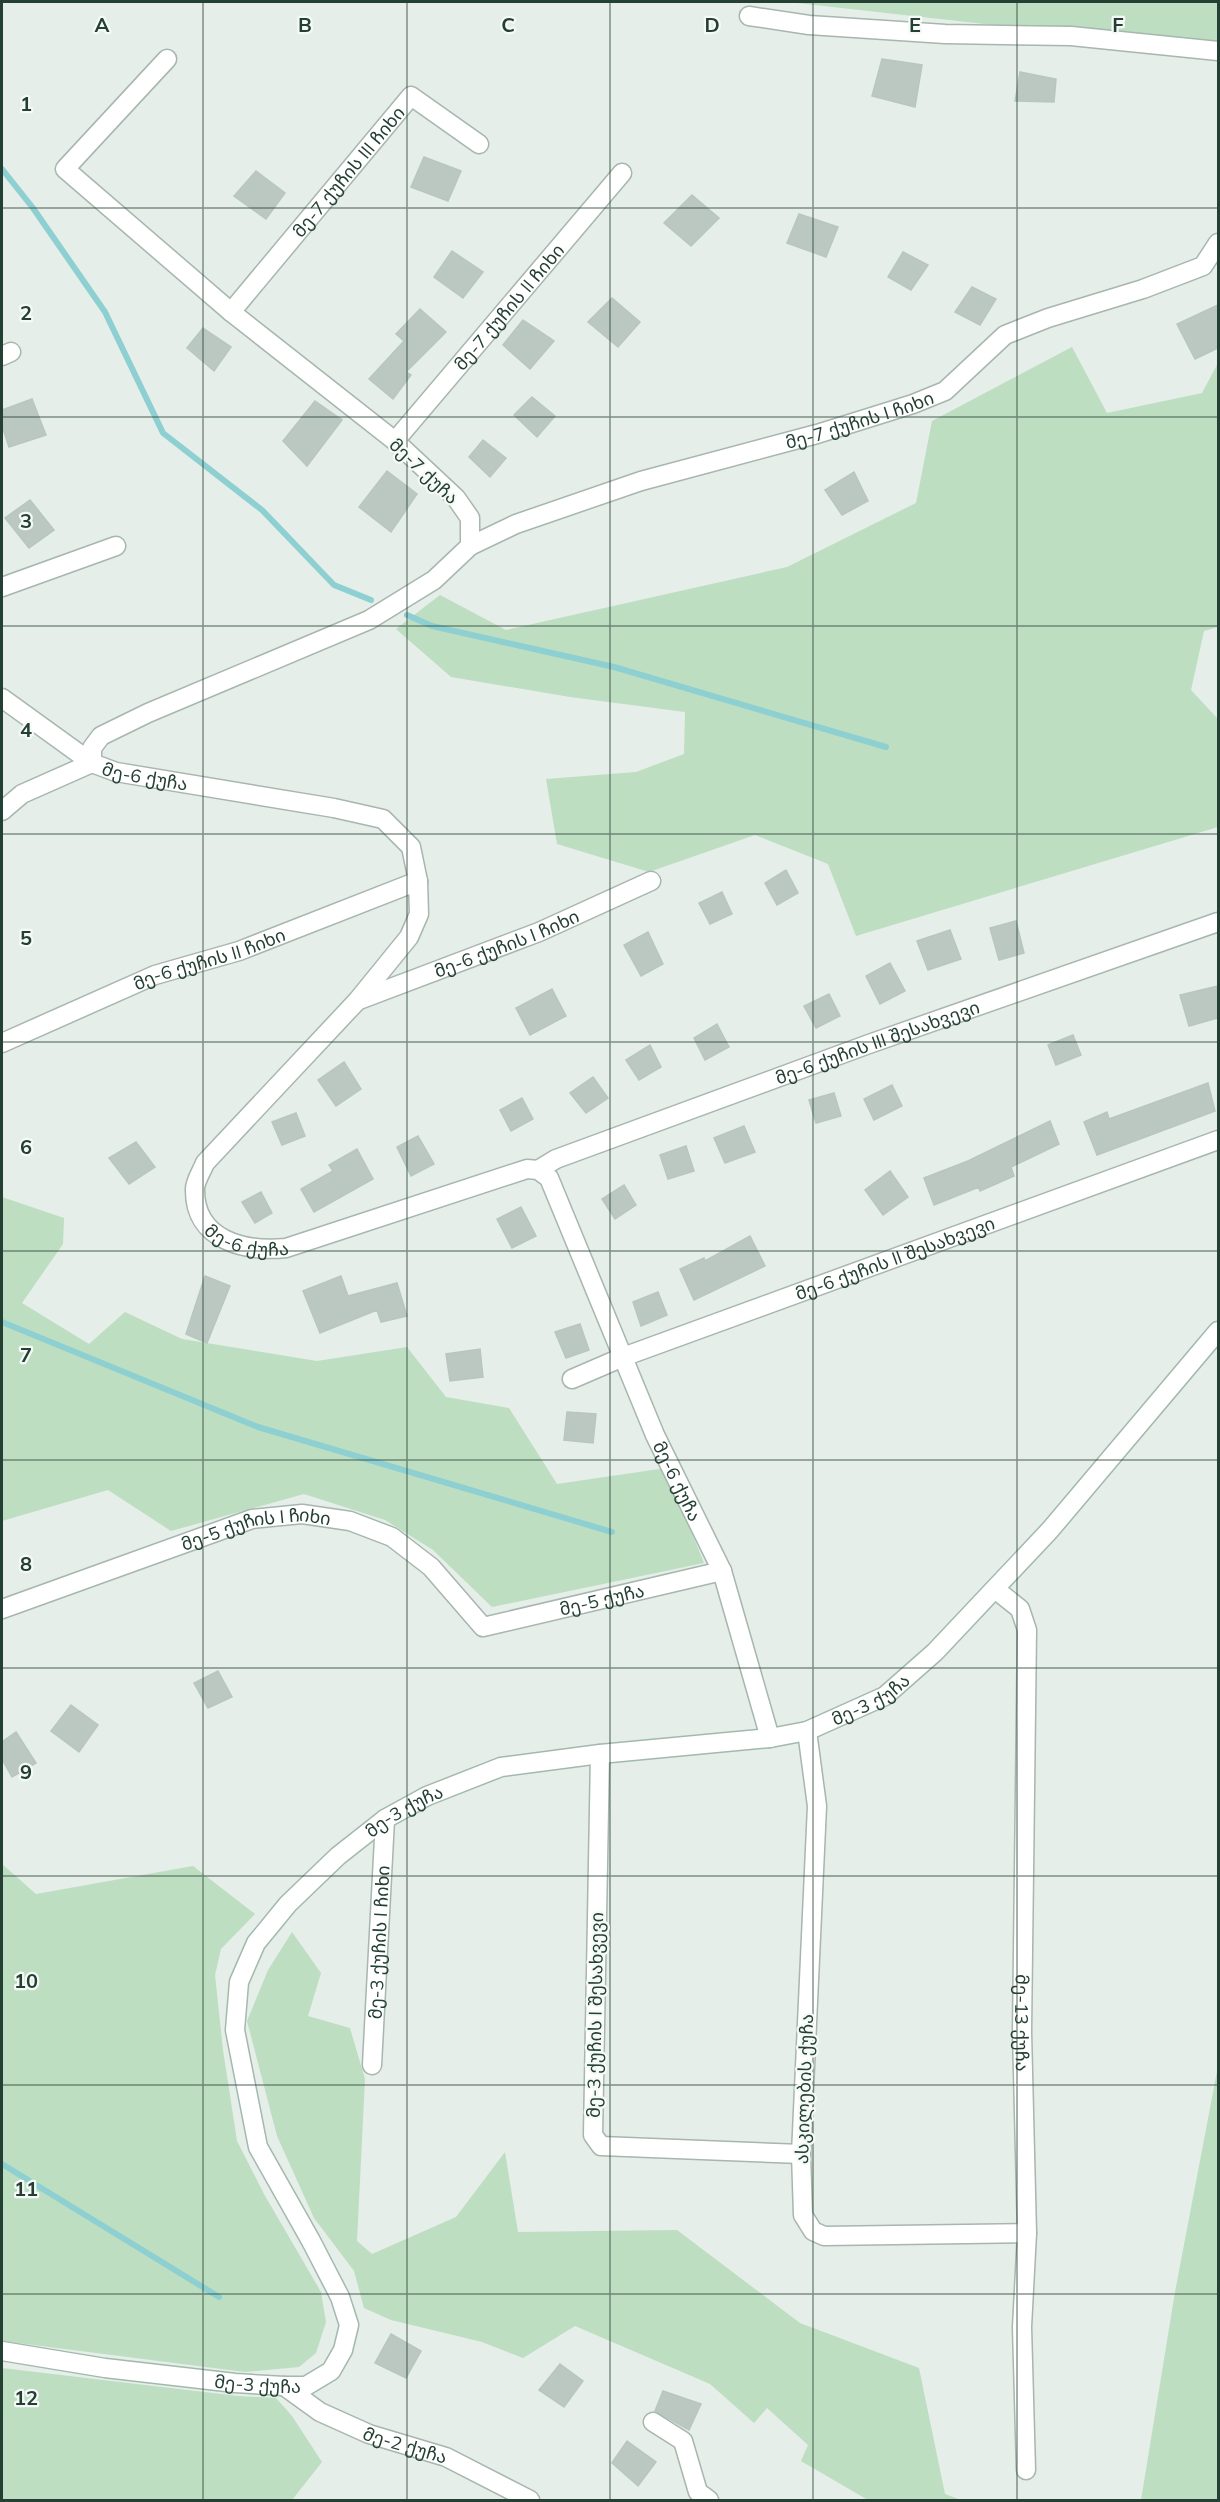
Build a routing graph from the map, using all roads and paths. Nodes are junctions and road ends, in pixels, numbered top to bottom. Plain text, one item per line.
1 (749, 16) dead end
2 (1218, 51) edge
3 (167, 59) dead end
4 (479, 144) dead end
5 (621, 173) dead end
6 (1218, 243) edge
7 (231, 312) junction
8 (395, 441) junction
9 (116, 546) dead end
10 (470, 546) junction
11 (2, 587) edge
12 (2, 698) edge
13 (92, 763) junction
14 (2, 811) edge
15 (418, 881) junction
16 (651, 881) dead end
17 (1218, 922) edge
18 (357, 1001) junction
19 (2, 1043) edge
20 (1218, 1140) edge
21 (538, 1170) junction
22 (1218, 1331) edge
23 (623, 1357) junction
24 (572, 1379) dead end
25 (722, 1571) junction
26 (995, 1589) junction
27 (2, 1609) edge
28 (483, 1627) joint
29 (807, 1731) junction
30 (770, 1738) junction
31 (600, 1754) junction
32 (385, 1819) junction
33 (372, 2065) dead end
34 (801, 2154) junction
35 (1027, 2233) junction
36 (2, 2351) edge
37 (284, 2386) junction
38 (653, 2422) dead end
39 (1026, 2470) dead end
40 (530, 2500) edge
41 (708, 2500) edge

1 - 2 street
3 - 7 street, მე-7 ქუჩა
4 - 7 street, მე-7 ქუჩის III ჩიხი
5 - 8 street, მე-7 ქუჩის II ჩიხი
6 - 10 street, მე-7 ქუჩის I ჩიხი
7 - 8 street, მე-7 ქუჩა
8 - 10 street, მე-7 ქუჩა
9 - 11 street
10 - 13 street
12 - 13 street, მე-6 ქუჩა
13 - 14 street
13 - 15 street, მე-6 ქუჩა
15 - 18 street, მე-6 ქუჩა
15 - 19 street, მე-6 ქუჩის II ჩიხი
16 - 18 street, მე-6 ქუჩის I ჩიხი
17 - 21 street, მე-6 ქუჩის III შესახვევი
18 - 21 street, მე-6 ქუჩა
20 - 23 street, მე-6 ქუჩის II შესახვევი
21 - 23 street, მე-6 ქუჩა
22 - 26 street, მე-3 ქუჩა
23 - 24 street, მე-6 ქუჩის II შესახვევი
23 - 25 street, მე-6 ქუჩა
25 - 28 street, მე-5 ქუჩა
25 - 30 street, მე-6 ქუჩა
26 - 29 street, მე-3 ქუჩა
26 - 35 street, მე-13 ქუჩა
27 - 28 street, მე-5 ქუჩის I ჩიხი
29 - 30 street, მე-3 ქუჩა
29 - 34 street, ასკილების ქუჩა
30 - 31 street, მე-3 ქუჩა
31 - 32 street, მე-3 ქუჩა
31 - 34 street, მე-3 ქუჩის I შესახვევი
32 - 33 street, მე-3 ქუჩის I ჩიხი
32 - 37 street, მე-3 ქუჩა
34 - 35 street, ასკილების ქუჩა
35 - 39 street, მე-13 ქუჩა
36 - 37 street, მე-3 ქუჩა
37 - 40 street, მე-2 ქუჩა
38 - 41 street

